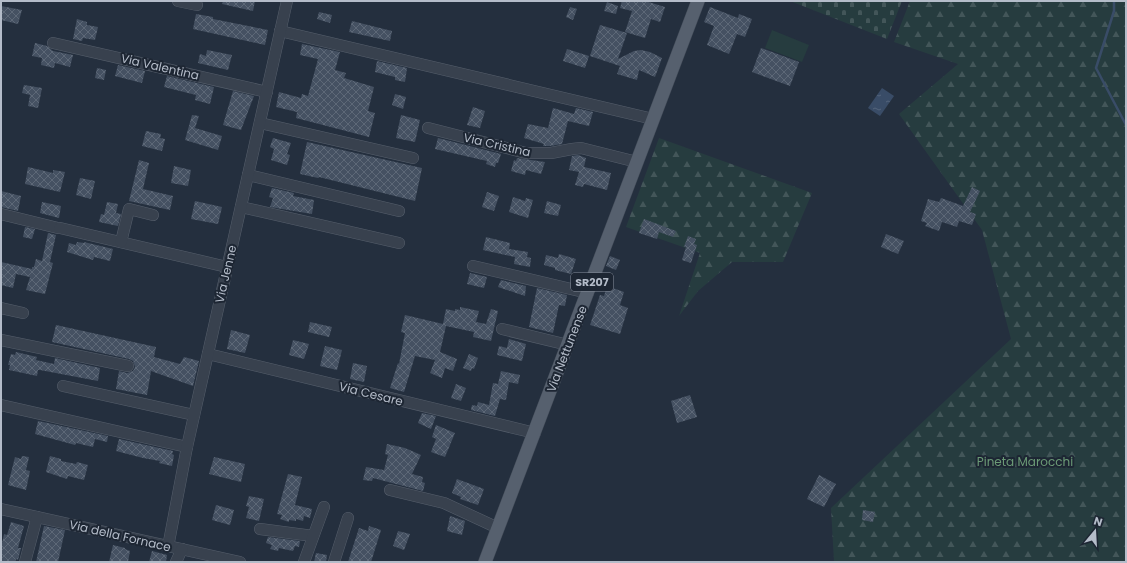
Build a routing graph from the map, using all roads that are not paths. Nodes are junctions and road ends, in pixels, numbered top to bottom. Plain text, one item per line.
1 (178, 1) edge
2 (287, 1) edge
3 (698, 1) edge
4 (196, 5) dead end
5 (280, 31) junction
6 (53, 43) dead end
7 (267, 92) junction
8 (653, 119) junction
9 (260, 123) junction
10 (428, 128) dead end
11 (413, 158) dead end
12 (637, 162) junction
13 (248, 175) junction
14 (241, 207) junction
15 (399, 210) dead end
16 (1, 214) edge
17 (153, 214) dead end
18 (121, 242) junction
19 (399, 243) dead end
20 (473, 266) dead end
21 (227, 267) junction
22 (588, 293) junction
23 (1, 308) edge
24 (23, 312) dead end
25 (502, 329) dead end
26 (1, 340) edge
27 (568, 345) junction
28 (208, 354) junction
29 (128, 366) dead end
30 (63, 386) dead end
31 (1, 405) edge
32 (194, 415) junction
33 (535, 433) junction
34 (187, 447) junction
35 (390, 490) dead end
36 (324, 507) dead end
37 (1, 509) edge
38 (36, 517) junction
39 (348, 518) dead end
40 (498, 528) junction
41 (260, 529) dead end
42 (313, 536) junction
43 (168, 547) junction
44 (182, 549) junction
45 (26, 562) edge
46 (176, 562) edge
47 (238, 562) edge
48 (304, 562) edge
49 (334, 562) edge
50 (485, 562) edge

1 - 4 street
2 - 5 street, Via Jenne
3 - 8 main road, Via Nettunense / SR207
5 - 7 street, Via Jenne
5 - 8 street
6 - 7 street, Via Valentina
7 - 9 street, Via Jenne
8 - 12 main road, Via Nettunense / SR207
9 - 11 street
9 - 13 street, Via Jenne
10 - 12 street, Via Cristina
12 - 22 main road, Via Nettunense / SR207
13 - 14 street, Via Jenne
13 - 15 street
14 - 19 street
14 - 21 street, Via Jenne
16 - 18 street
17 - 18 street
18 - 21 street
20 - 22 street
21 - 28 street, Via Jenne
22 - 27 main road, Via Nettunense / SR207
23 - 24 street
25 - 27 street
26 - 29 street
27 - 33 main road, Via Nettunense / SR207
28 - 32 street, Via Jenne
28 - 33 street, Via Cesare
30 - 32 street
31 - 34 street
32 - 34 street, Via Jenne
33 - 40 main road, Via Nettunense / SR207
34 - 43 street, Via Jenne
35 - 40 street
36 - 42 street
37 - 38 street, Via della Fornace
38 - 43 street, Via della Fornace
38 - 45 street
39 - 49 street
40 - 50 main road, Via Nettunense / SR207
41 - 42 street
42 - 48 street
43 - 44 street, Via della Fornace
44 - 46 street
44 - 47 street, Via della Fornace

